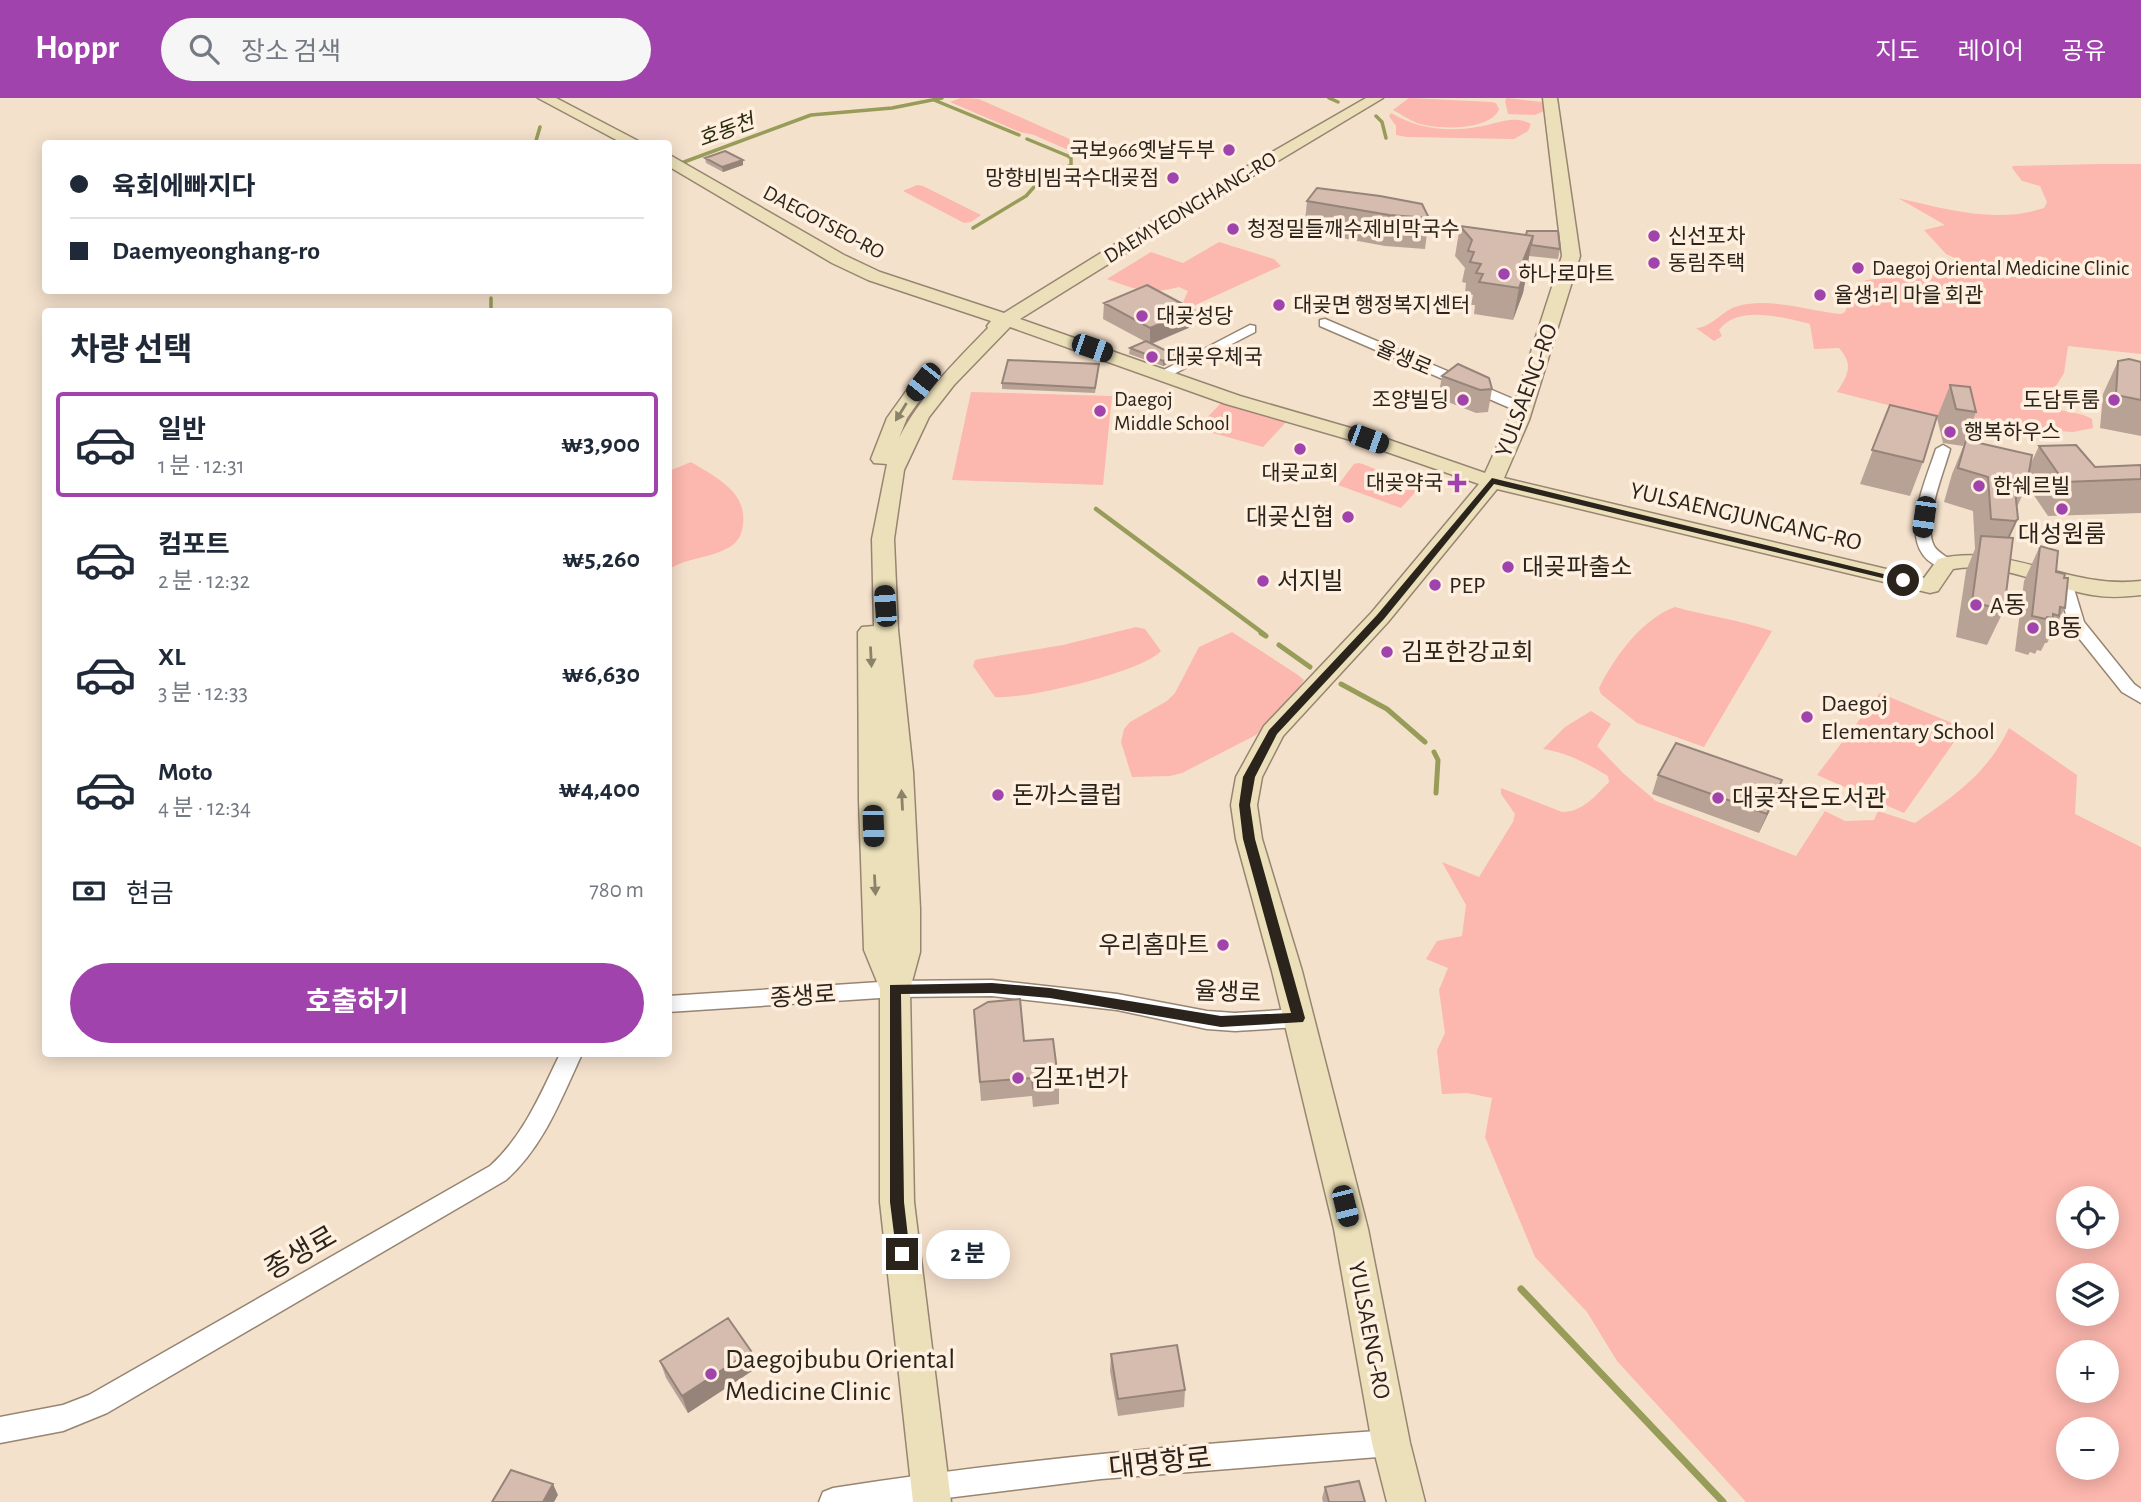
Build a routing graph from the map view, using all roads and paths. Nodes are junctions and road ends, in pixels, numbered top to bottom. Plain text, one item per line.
1 (545, 98) edge
2 (1376, 98) edge
3 (1550, 98) edge
4 (629, 140) edge
5 (672, 161) edge
6 (1007, 320) junction
7 (1325, 323) dead end
8 (1250, 329) dead end
9 (1161, 375) junction
10 (1522, 408) junction
11 (1943, 449) dead end
12 (1492, 481) junction
13 (1946, 564) junction
14 (2064, 582) junction
15 (2141, 588) edge
16 (2141, 697) edge
17 (895, 989) junction
18 (672, 1004) edge
19 (1298, 1018) junction
20 (570, 1057) edge
21 (0, 1430) edge
22 (1391, 1443) junction
23 (930, 1494) edge
24 (834, 1502) edge
25 (1406, 1502) edge

1 - 4 street
2 - 6 street, DAEMYEONGHANG-RO
3 - 10 street, YULSAENG-RO
5 - 6 street, DAEGOTSEO-RO
6 - 9 street, DAEGOTSEO-RO
6 - 17 street, DAEMYEONGHANG-RO
7 - 10 street, 율생로
8 - 9 street
9 - 12 street, DAEGOTSEO-RO
10 - 12 street, YULSAENG-RO
11 - 13 street
12 - 13 street, YULSAENGJUNGANG-RO
12 - 19 street, YULSAENG-RO
13 - 14 street
14 - 15 street
14 - 16 street
17 - 18 street, 종생로
17 - 19 street, 율생로
17 - 23 street, DAEMYEONGHANG-RO
19 - 22 street, YULSAENG-RO
20 - 21 street, 종생로
22 - 23 street, 대명항로
22 - 25 street, YULSAENG-RO
23 - 24 street, 대명항로

